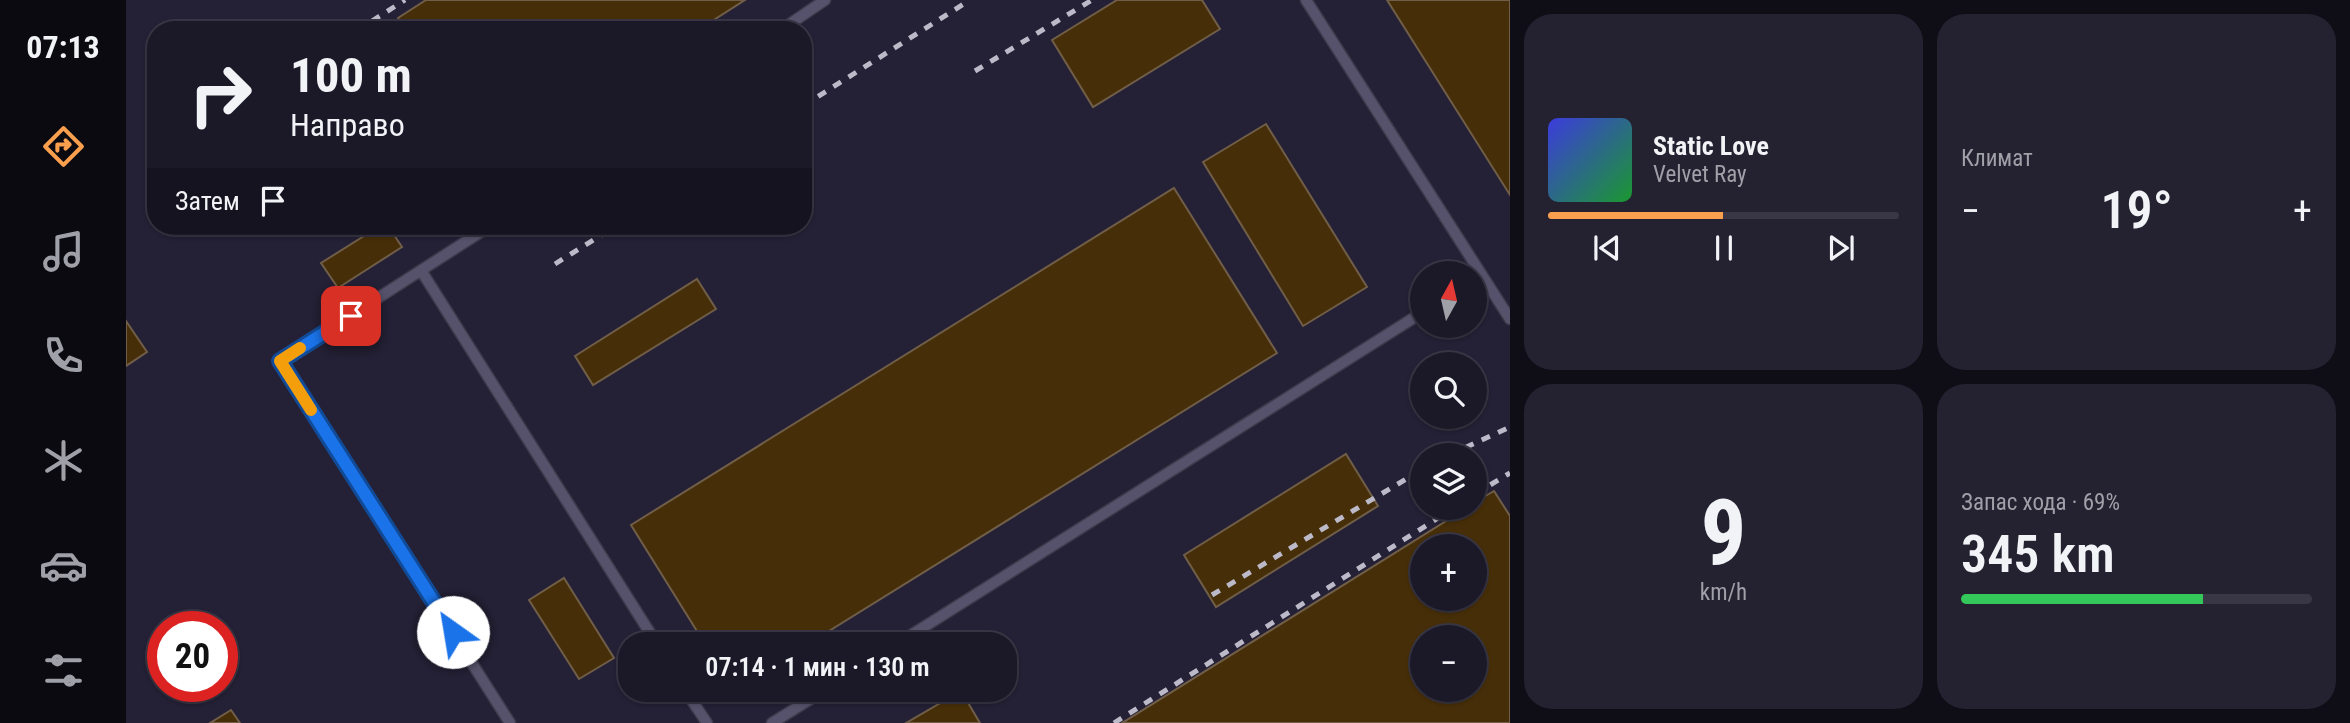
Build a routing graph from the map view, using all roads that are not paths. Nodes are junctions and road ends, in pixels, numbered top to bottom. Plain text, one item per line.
1 (825, 0) edge
2 (1306, 0) edge
3 (794, 21) edge
4 (477, 235) edge
5 (1469, 261) edge
6 (422, 272) junction
7 (1488, 289) edge
8 (1510, 319) edge
9 (1410, 320) edge
10 (649, 632) edge
11 (916, 632) edge
12 (693, 702) edge
13 (806, 702) edge
14 (510, 723) edge
15 (707, 723) edge
16 (772, 723) edge

1 - 3 lane
2 - 5 lane
4 - 6 lane
6 - 10 lane
6 - 14 lane
7 - 8 lane
9 - 11 lane
12 - 15 lane
13 - 16 lane

